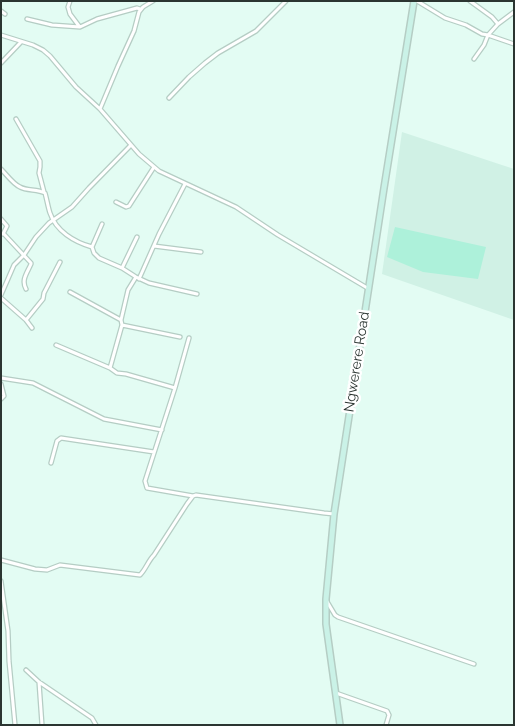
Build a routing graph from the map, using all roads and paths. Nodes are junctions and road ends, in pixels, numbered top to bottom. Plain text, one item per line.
1 (70, 1) edge
2 (153, 1) edge
3 (286, 1) edge
4 (416, 1) edge
5 (470, 1) edge
6 (140, 9) junction
7 (1, 11) edge
8 (514, 12) edge
9 (5, 14) dead end
10 (27, 19) dead end
11 (498, 24) junction
12 (80, 27) junction
13 (1, 35) edge
14 (488, 35) junction
15 (22, 41) junction
16 (514, 44) edge
17 (474, 60) dead end
18 (1, 63) edge
19 (170, 98) dead end
20 (100, 109) junction
21 (16, 119) dead end
22 (131, 145) junction
23 (154, 167) junction
24 (1, 169) edge
25 (186, 184) junction
26 (44, 192) junction
27 (116, 202) dead end
28 (1, 219) edge
29 (54, 221) junction
30 (102, 224) dead end
31 (2, 234) edge
32 (137, 237) dead end
33 (154, 246) junction
34 (92, 247) junction
35 (200, 252) dead end
36 (24, 254) junction
37 (60, 262) dead end
38 (122, 268) junction
39 (138, 278) junction
40 (26, 289) dead end
41 (368, 289) junction
42 (70, 292) dead end
43 (197, 294) dead end
44 (1, 296) edge
45 (26, 320) junction
46 (122, 322) junction
47 (32, 328) dead end
48 (180, 337) dead end
49 (189, 338) dead end
50 (56, 345) dead end
51 (110, 368) junction
52 (1, 378) edge
53 (1, 384) edge
54 (174, 388) junction
55 (1, 399) edge
56 (162, 430) junction
57 (154, 452) junction
58 (51, 463) dead end
59 (193, 496) junction
60 (334, 514) junction
61 (1, 560) edge
62 (1, 582) edge
63 (326, 599) junction
64 (474, 664) dead end
65 (26, 670) dead end
66 (39, 682) junction
67 (336, 692) junction
68 (15, 725) edge
69 (42, 725) edge
70 (96, 725) edge
71 (340, 725) edge
72 (386, 725) edge

1 - 12 street
2 - 6 street
3 - 19 street
4 - 14 street
4 - 41 main road, Ngwerere Road
5 - 11 street
6 - 12 street
6 - 20 street
7 - 9 street
8 - 11 street
10 - 12 street
11 - 14 street
13 - 15 street
14 - 16 street
14 - 17 street
15 - 18 street
15 - 20 street
20 - 22 street
21 - 26 street
22 - 23 street
22 - 29 street
23 - 25 street
23 - 27 street
24 - 26 street
25 - 33 street
25 - 41 street
26 - 29 street
28 - 31 street
29 - 34 street
29 - 36 street
30 - 34 street
31 - 36 street
32 - 38 street
33 - 35 street
33 - 39 street
34 - 38 street
36 - 40 street
36 - 44 street
37 - 45 street
38 - 39 street
39 - 43 street
39 - 46 street
41 - 60 main road, Ngwerere Road
42 - 46 street
44 - 45 street
45 - 47 street
46 - 48 street
46 - 51 street
49 - 54 street
50 - 51 street
51 - 54 street
52 - 56 street
53 - 55 street
54 - 56 street
56 - 57 street
57 - 58 street
57 - 59 street
59 - 60 street
59 - 61 street
60 - 63 main road, Ngwerere Road
62 - 68 street
63 - 64 street
63 - 67 main road, Ngwerere Road
65 - 66 street
66 - 69 street
66 - 70 street
67 - 71 main road, Ngwerere Road
67 - 72 street

